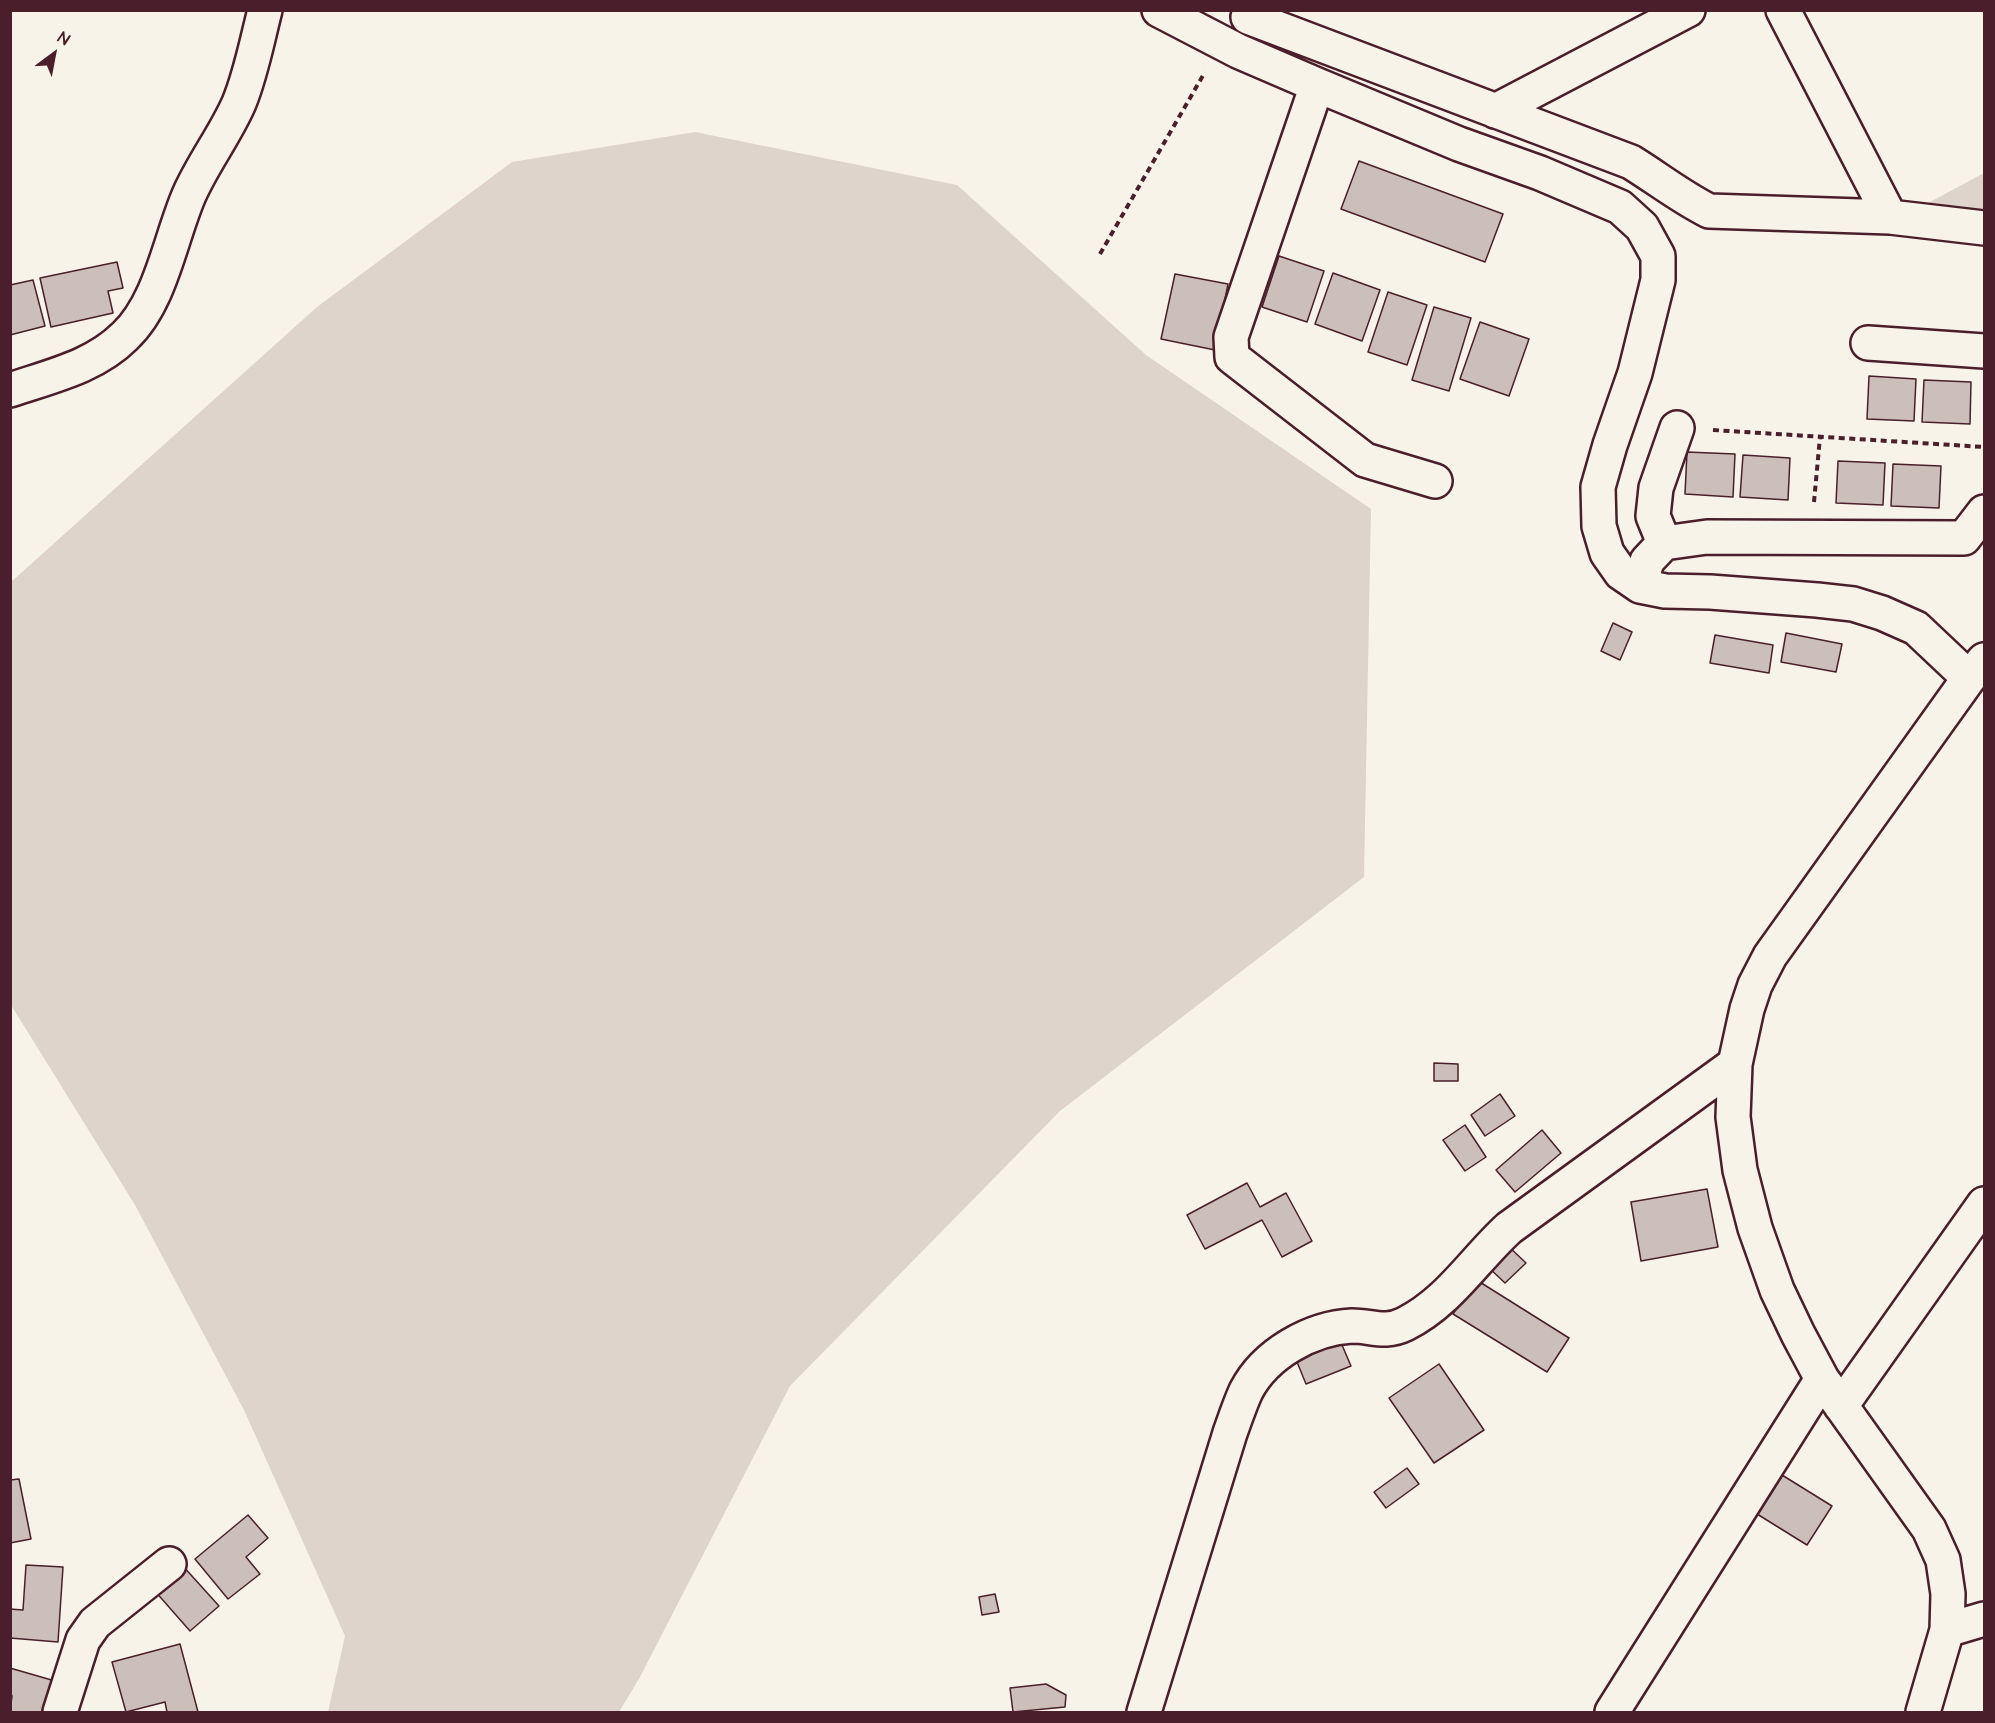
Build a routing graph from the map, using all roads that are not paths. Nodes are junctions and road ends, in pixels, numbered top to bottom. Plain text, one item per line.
1 (265, 10) edge
2 (1159, 10) edge
3 (1688, 10) edge
4 (1784, 10) edge
5 (1239, 27) edge
6 (1317, 85) junction
7 (1495, 111) junction
8 (1890, 217) junction
9 (1984, 228) edge
10 (1868, 343) dead end
11 (1984, 351) edge
12 (10, 390) edge
13 (1677, 428) road end
14 (1435, 481) dead end
15 (1984, 512) edge
16 (1664, 543) junction
17 (1640, 586) junction
18 (1977, 669) edge
19 (1735, 1064) junction
20 (1984, 1204) edge
21 (1822, 1379) junction
22 (1841, 1406) junction
23 (169, 1564) dead end
24 (1984, 1619) edge
25 (1947, 1630) junction
26 (60, 1713) edge
27 (1144, 1713) edge
28 (1612, 1713) edge
29 (1923, 1713) edge

1 - 12 street
2 - 5 street
3 - 7 street
4 - 8 street
5 - 6 street
5 - 7 street
6 - 14 street
6 - 17 street
7 - 8 street
8 - 9 street
10 - 11 street
13 - 16 street
15 - 16 street
16 - 17 street
17 - 18 street
18 - 19 street
19 - 21 street
19 - 27 street
20 - 22 street
21 - 22 street
21 - 28 street
22 - 25 street
23 - 26 street
24 - 25 street
25 - 29 street

